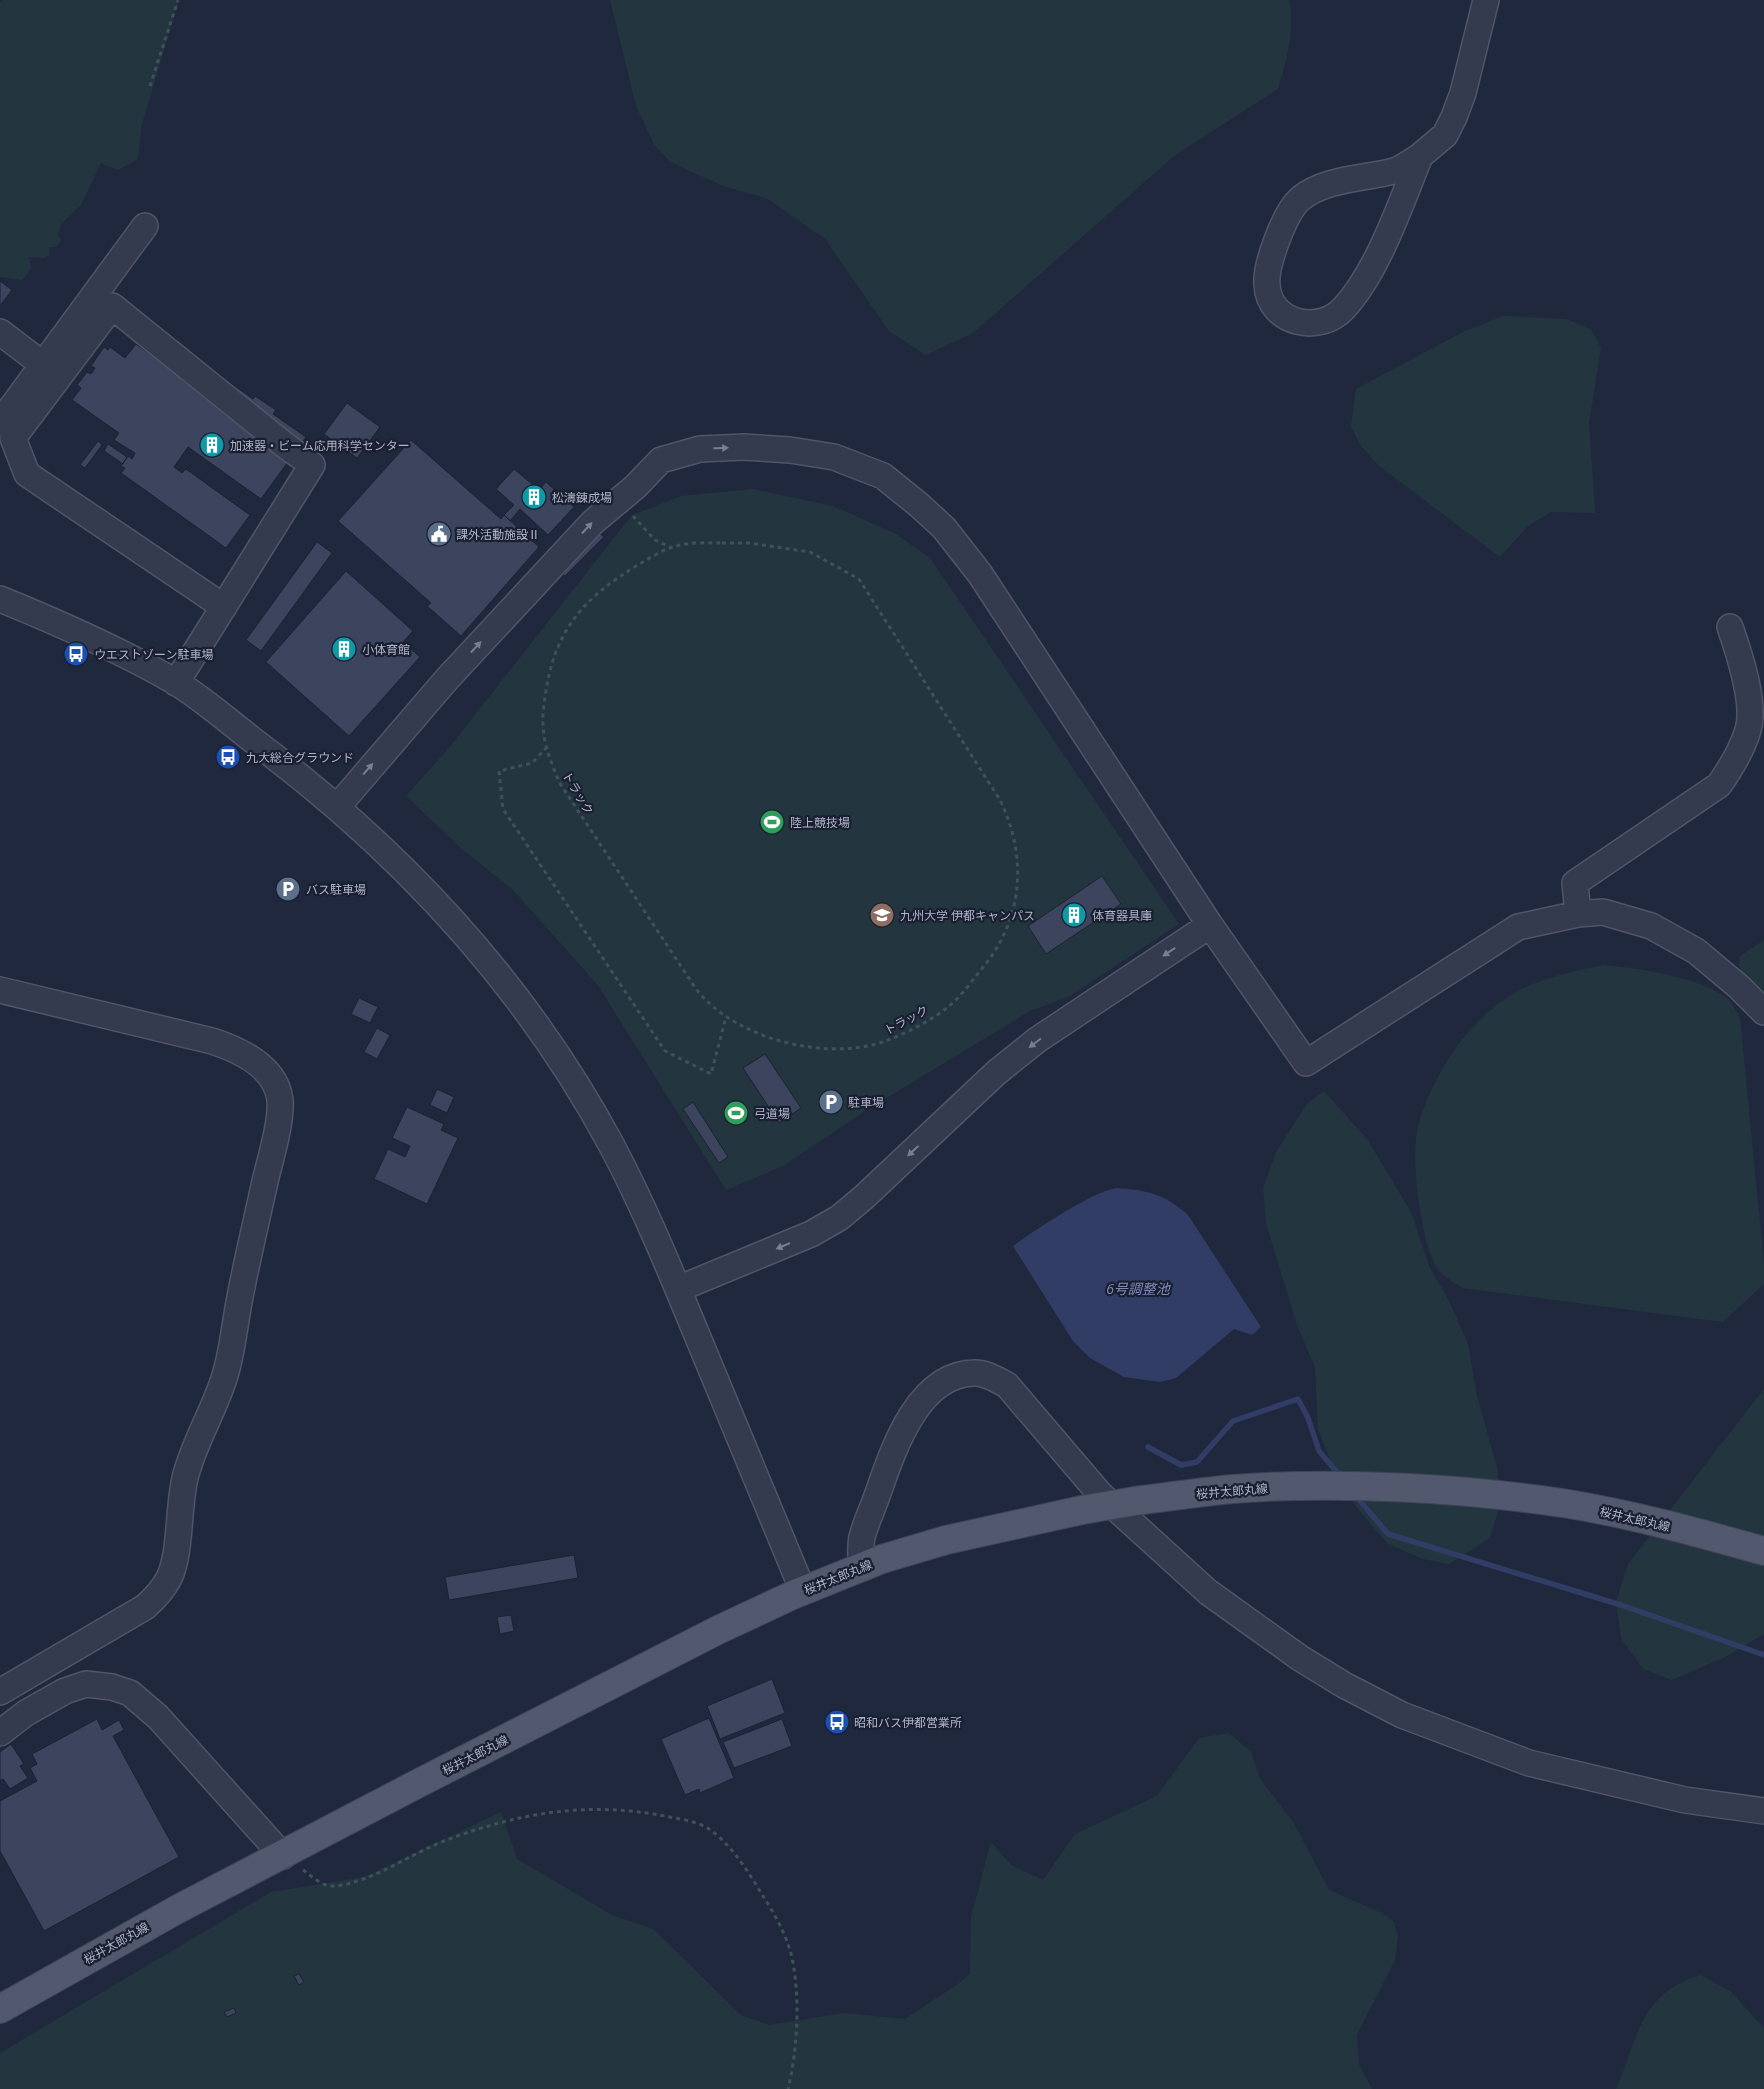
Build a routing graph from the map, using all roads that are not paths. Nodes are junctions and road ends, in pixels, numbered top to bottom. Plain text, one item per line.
1 (1486, 0) edge
2 (1420, 156) junction
3 (144, 226) dead end
4 (0, 332) edge
5 (42, 364) junction
6 (0, 423) edge
7 (0, 598) edge
8 (224, 607) junction
9 (1730, 627) dead end
10 (176, 683) junction
11 (338, 806) junction
12 (1578, 914) junction
13 (1210, 925) junction
14 (0, 990) edge
15 (1764, 1012) edge
16 (678, 1289) junction
17 (1764, 1551) edge
18 (861, 1567) junction
19 (803, 1591) junction
20 (0, 1692) edge
21 (0, 1733) edge
22 (1764, 1811) edge
23 (283, 1856) junction
24 (0, 2008) edge

1 - 2 street
2 - 2 street
3 - 5 street
4 - 5 street
5 - 6 street
7 - 10 street
8 - 8 street
8 - 10 street
9 - 12 street
10 - 11 street
11 -> 13 street
11 - 16 street
12 - 13 street
12 - 15 street
13 -> 16 street
14 - 20 street
16 - 19 street
17 - 18 main road, 桜井太郎丸線, bridge
18 - 19 main road, 桜井太郎丸線
18 - 22 street
19 - 23 main road, 桜井太郎丸線
21 - 23 street
23 - 24 main road, 桜井太郎丸線

